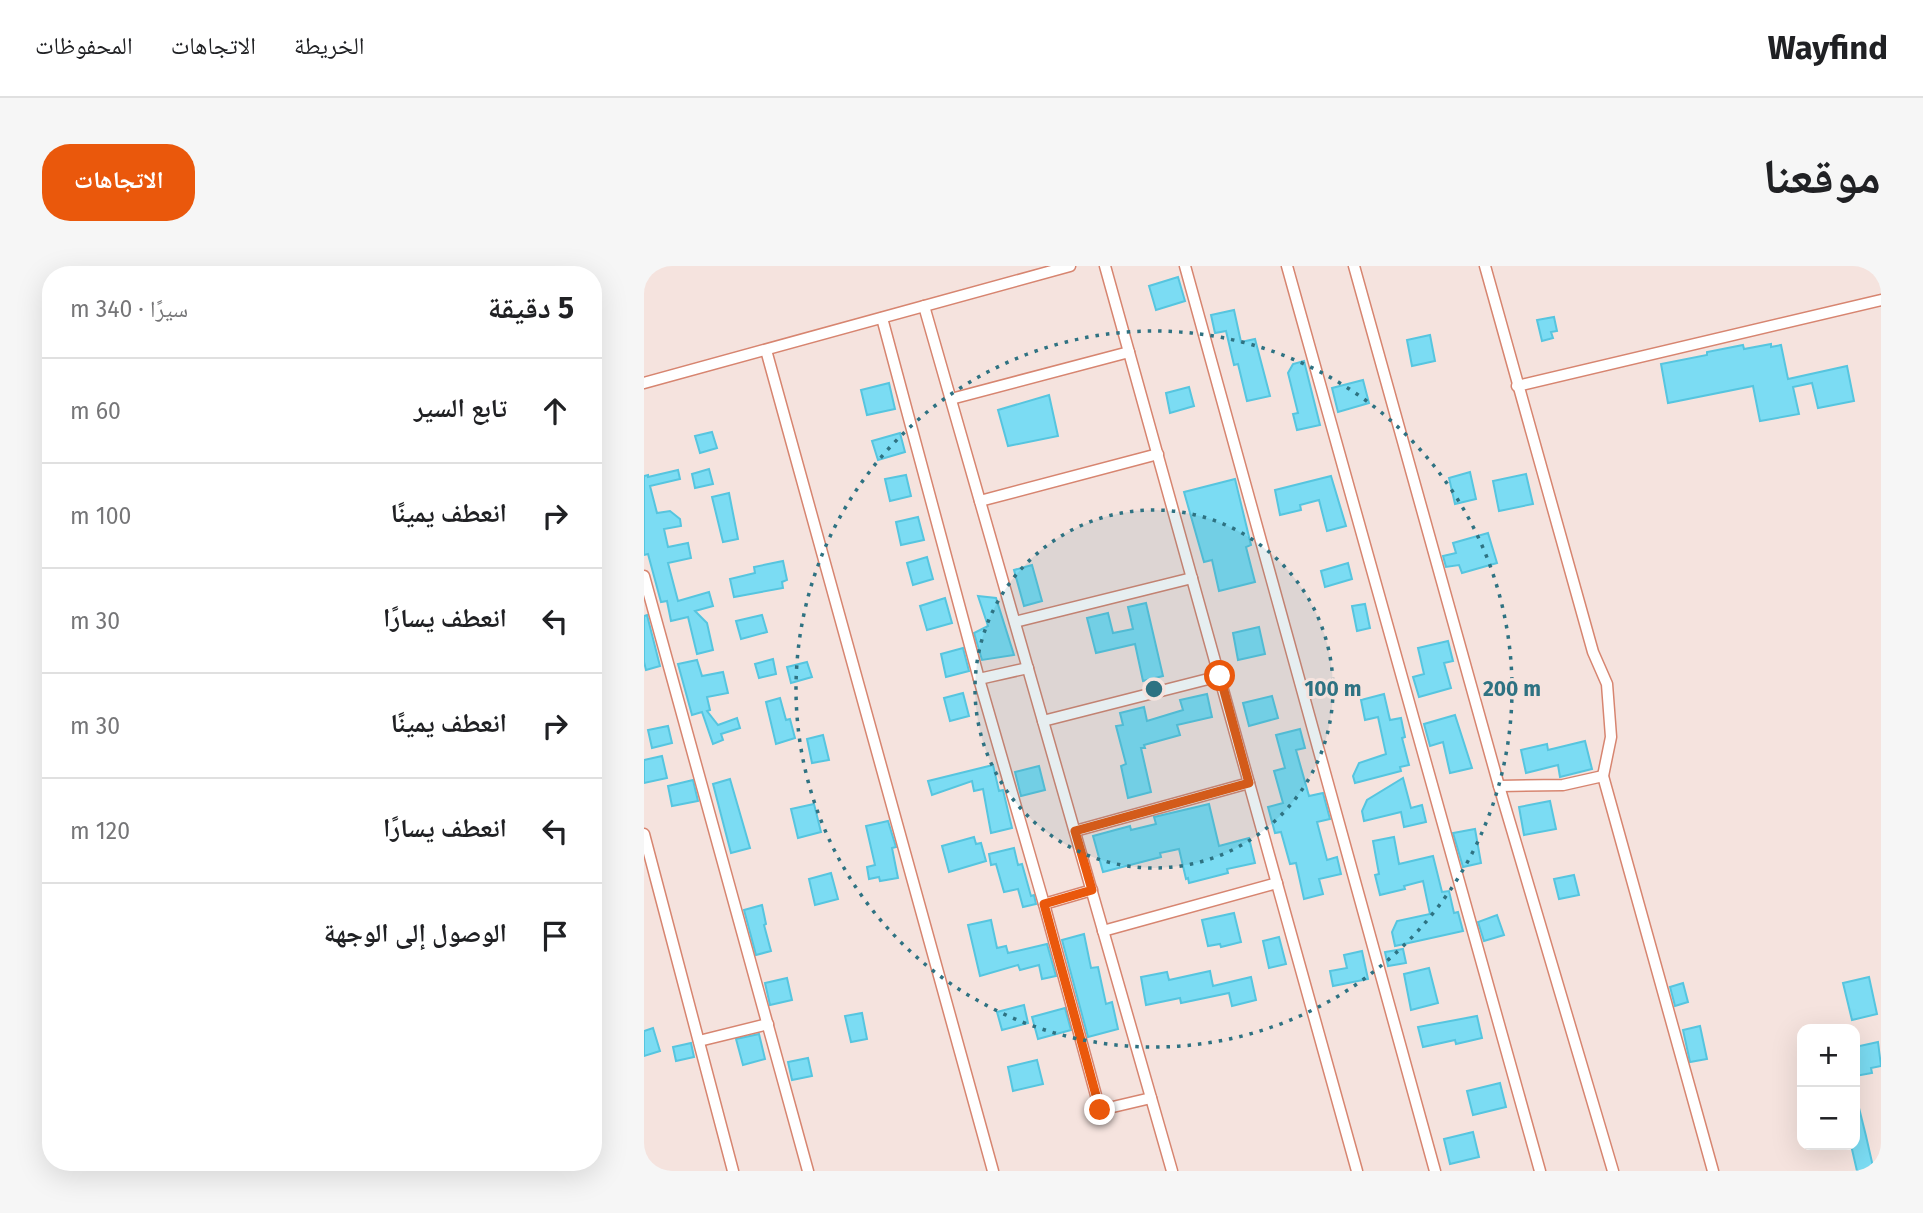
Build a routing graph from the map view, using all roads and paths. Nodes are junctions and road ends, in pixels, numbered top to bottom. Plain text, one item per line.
1 (1070, 266) edge
2 (1105, 266) edge
3 (1185, 266) edge
4 (1287, 266) edge
5 (1354, 266) edge
6 (1485, 266) edge
7 (1881, 300) edge
8 (924, 306) junction
9 (882, 318) junction
10 (766, 350) junction
11 (1129, 352) junction
12 (644, 383) edge
13 (1517, 386) junction
14 (951, 399) junction
15 (1158, 454) junction
16 (980, 501) junction
17 (644, 576) edge
18 (1192, 578) junction
19 (1015, 622) junction
20 (1028, 668) junction
21 (1220, 676) junction
22 (979, 679) junction
23 (1043, 721) junction
24 (1604, 776) junction
25 (1249, 783) junction
26 (1499, 786) junction
27 (1075, 831) junction
28 (644, 834) edge
29 (1277, 883) junction
30 (1092, 890) junction
31 (1044, 904) junction
32 (1103, 931) junction
33 (768, 1024) junction
34 (699, 1041) junction
35 (1151, 1098) junction
36 (733, 1171) edge
37 (808, 1171) edge
38 (993, 1171) edge
39 (1172, 1171) edge
40 (1357, 1171) edge
41 (1435, 1171) edge
42 (1539, 1171) edge
43 (1613, 1171) edge
44 (1713, 1171) edge

1 - 8 street
2 - 11 street
3 - 41 street
4 - 42 street
5 - 26 street
6 - 13 street
7 - 13 street
8 - 9 street
8 - 14 street
9 - 10 street
9 - 22 street
10 - 12 street
10 - 38 street
11 - 14 street
11 - 15 street
13 - 24 street
14 - 16 street
15 - 16 street
15 - 18 street
16 - 19 street
17 - 33 street
18 - 19 street
18 - 21 street
19 - 20 street
20 - 22 street
20 - 23 street
21 - 23 street
21 - 25 street
22 - 31 street
23 - 27 street
24 - 26 street
24 - 44 street
25 - 27 street
25 - 29 street
26 - 43 street
27 - 30 street
28 - 34 street
29 - 32 street
29 - 40 street
30 - 31 street
30 - 32 street
31 - 35 street
32 - 35 street
33 - 34 street
33 - 37 street
34 - 36 street
35 - 39 street

